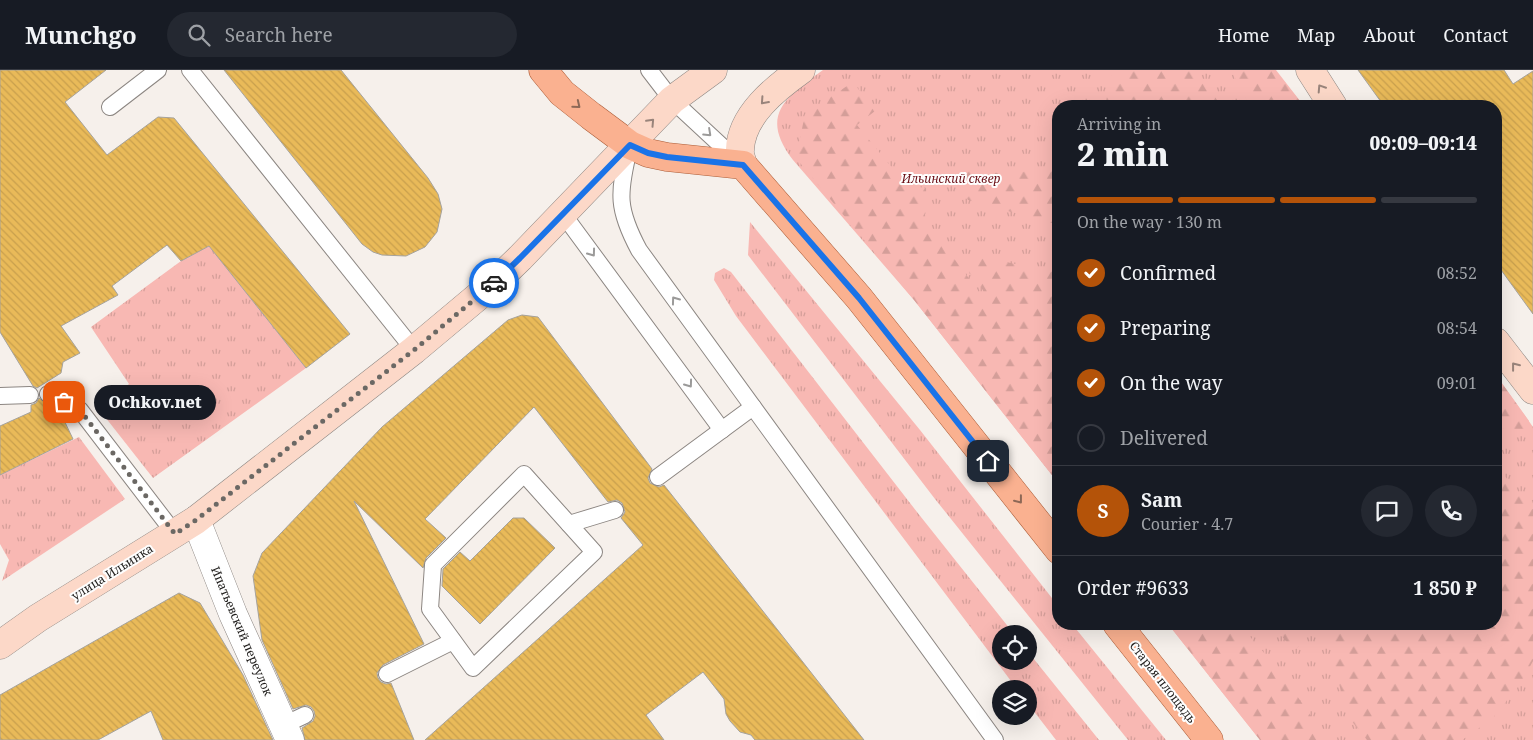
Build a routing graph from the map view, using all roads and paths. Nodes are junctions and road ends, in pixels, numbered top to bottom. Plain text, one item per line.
1 (158, 70) edge
2 (190, 70) edge
3 (543, 70) edge
4 (649, 70) edge
5 (713, 70) edge
6 (801, 70) edge
7 (1310, 70) edge
8 (672, 100) junction
9 (1329, 100) edge
10 (110, 107) dead end
11 (630, 145) junction
12 (743, 165) junction
13 (563, 214) junction
14 (414, 350) junction
15 (1502, 350) edge
16 (1533, 390) edge
17 (30, 394) dead end
18 (48, 394) dead end
19 (0, 396) edge
20 (753, 407) junction
21 (722, 430) junction
22 (658, 477) dead end
23 (615, 510) dead end
24 (569, 524) junction
25 (185, 527) junction
26 (1052, 541) edge
27 (1122, 630) edge
28 (453, 641) junction
29 (0, 645) edge
30 (387, 674) dead end
31 (293, 727) edge
32 (995, 740) edge
33 (1209, 740) edge

1 - 10 lane
2 - 14 lane
3 -> 11 main road
4 - 8 lane
5 - 8 street, улица Ильинка
6 -> 12 street
9 -> 7 street
11 -> 8 street, улица Ильинка
8 -> 12 lane
11 - 12 main road
11 - 13 street, улица Ильинка
20 -> 11 lane
12 -> 26 main road
13 - 14 street, улица Ильинка
13 -> 21 lane
14 - 25 street, улица Ильинка
16 -> 15 street
17 - 19 lane
18 - 25 lane
20 - 21 lane
20 - 32 lane
21 - 22 lane
23 - 24 lane
24 - 28 lane
24 - 28 lane
25 - 29 street, улица Ильинка
25 - 31 street, Ипатьевский переулок
27 - 33 main road, Старая площадь
28 - 30 lane

